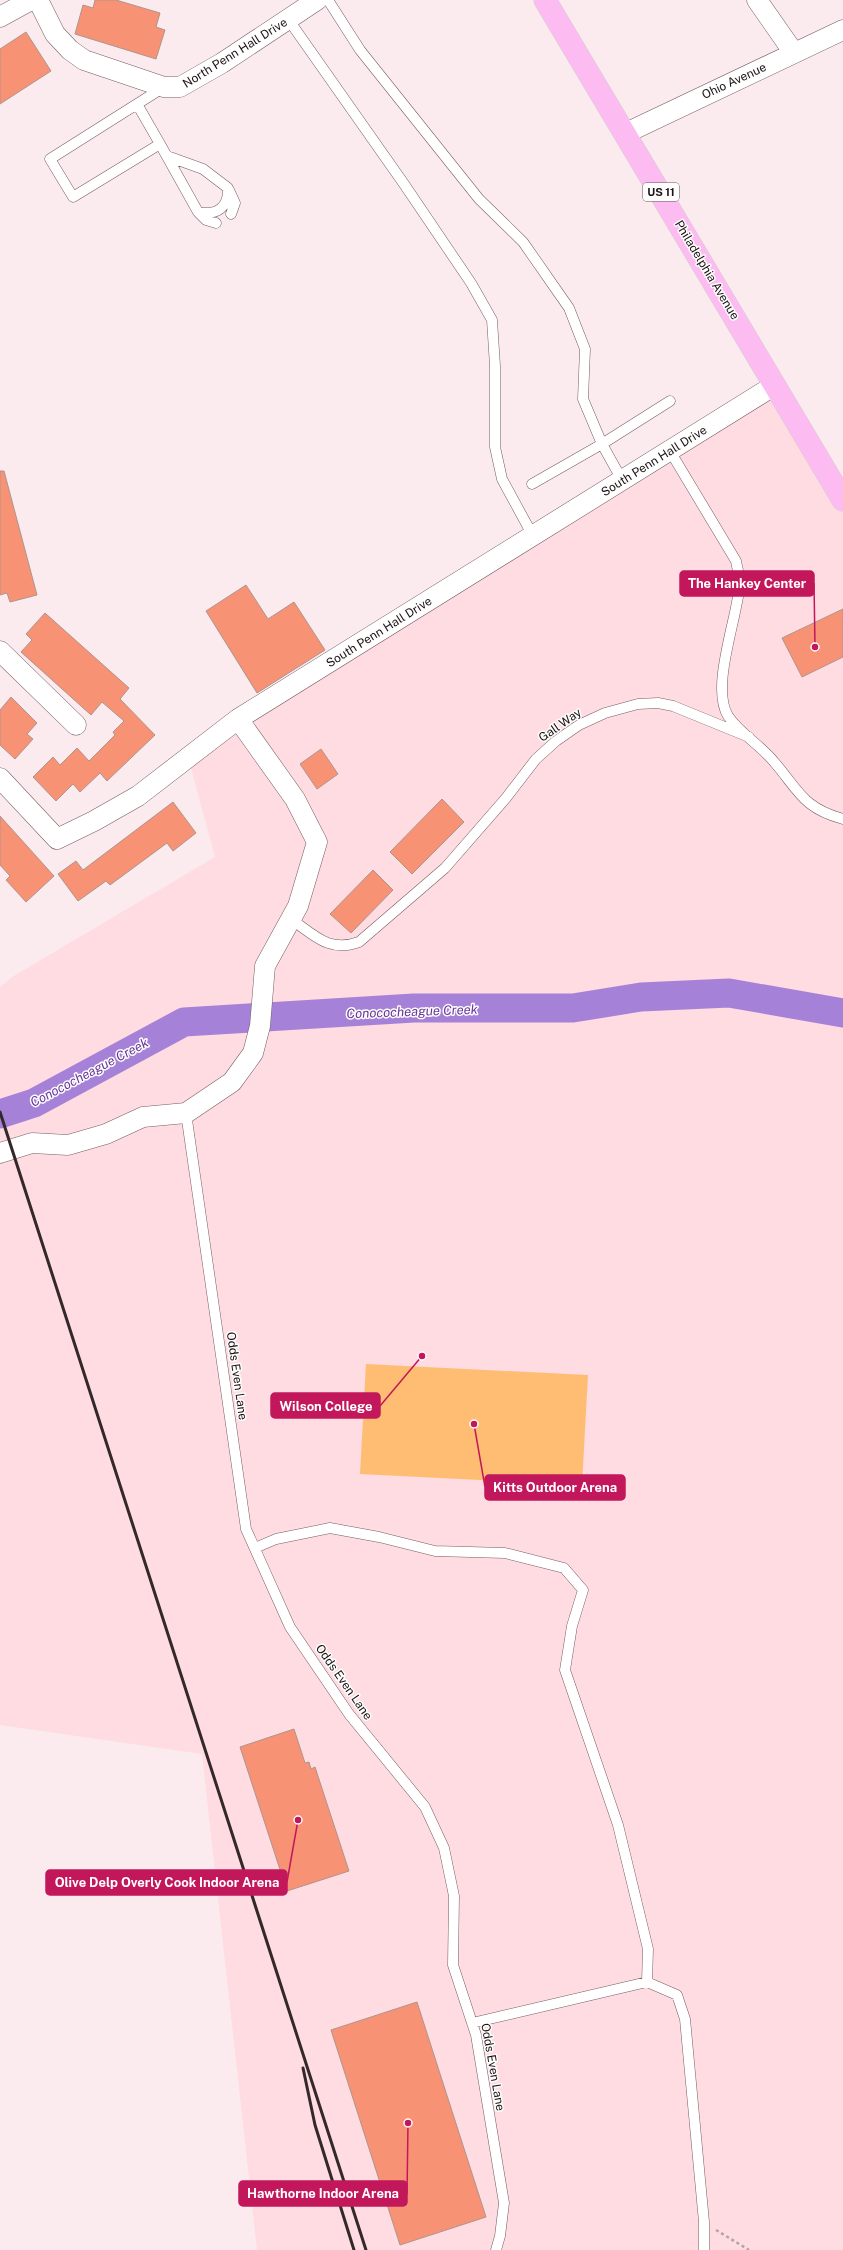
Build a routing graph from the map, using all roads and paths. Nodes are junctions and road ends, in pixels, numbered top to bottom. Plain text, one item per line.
1 (31, 0) edge
2 (38, 0) edge
3 (318, 0) edge
4 (328, 0) edge
5 (545, 0) edge
6 (757, 0) edge
7 (0, 17) edge
8 (288, 19) junction
9 (843, 30) edge
10 (794, 53) junction
11 (164, 88) junction
12 (137, 104) junction
13 (626, 133) junction
14 (160, 144) junction
15 (167, 156) junction
16 (228, 188) junction
17 (198, 212) junction
18 (231, 214) dead end
19 (216, 223) dead end
20 (775, 385) junction
21 (670, 401) dead end
22 (602, 444) junction
23 (670, 451) junction
24 (622, 480) junction
25 (532, 484) dead end
26 (843, 500) edge
27 (533, 536) junction
28 (0, 651) edge
29 (238, 719) junction
30 (76, 725) dead end
31 (749, 737) junction
32 (0, 778) edge
33 (843, 819) edge
34 (291, 919) junction
35 (186, 1113) junction
36 (0, 1153) edge
37 (255, 1548) junction
38 (647, 1982) junction
39 (472, 2023) junction
40 (704, 2222) junction
41 (496, 2250) edge
42 (704, 2250) edge
43 (749, 2250) edge

1 - 7 street
2 - 11 street, North Penn Hall Drive
3 - 8 street, North Penn Hall Drive
4 - 22 lane
5 - 13 main road, Philadelphia Avenue / US 11
6 - 10 street
8 - 11 street, North Penn Hall Drive
8 - 27 lane
9 - 10 street, Ohio Avenue
10 - 13 street, Ohio Avenue
11 - 12 lane
12 - 14 lane
12 - 14 lane
13 - 20 main road, Philadelphia Avenue / US 11
14 - 15 lane
15 - 16 lane
15 - 17 lane
16 - 17 lane
16 - 18 lane
17 - 19 lane
20 - 23 street, South Penn Hall Drive
20 - 26 main road, Philadelphia Avenue / US 11
21 - 22 lane
22 - 24 lane
22 - 25 lane
23 - 24 street, South Penn Hall Drive
23 - 31 lane
24 - 27 street, South Penn Hall Drive
27 - 29 street, South Penn Hall Drive
28 - 30 street
29 - 32 street, South Penn Hall Drive
29 - 34 street
31 - 33 lane, Gall Way
31 - 34 lane, Gall Way
34 - 35 street
35 - 36 street
35 - 37 lane, Odds Even Lane
37 - 38 lane
37 - 39 lane, Odds Even Lane
38 - 39 lane
38 - 40 lane
39 - 41 lane, Odds Even Lane
40 - 42 lane
40 - 43 path

